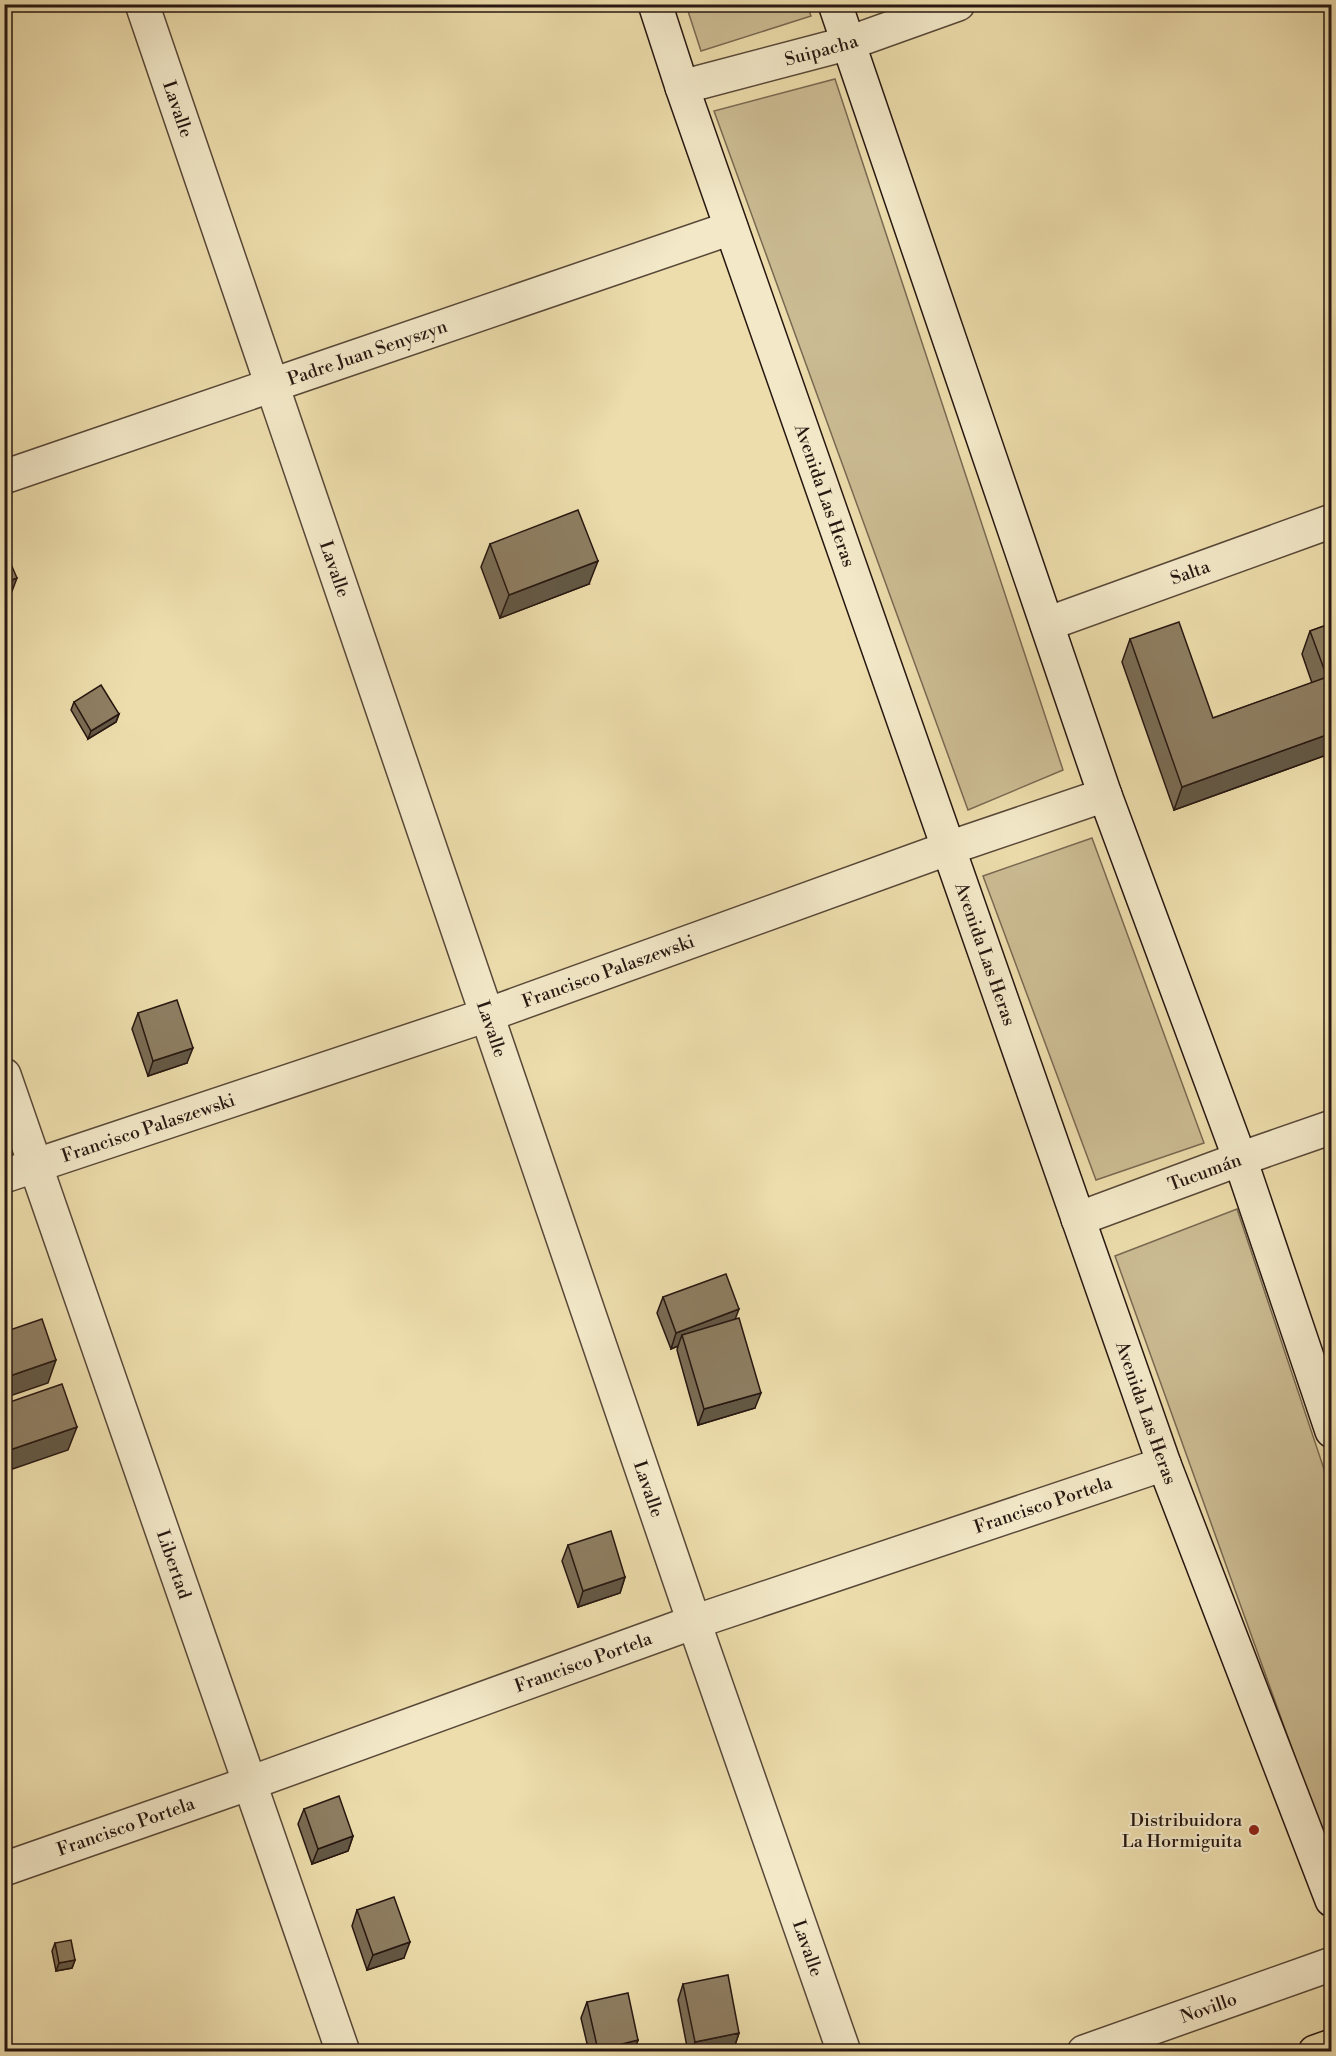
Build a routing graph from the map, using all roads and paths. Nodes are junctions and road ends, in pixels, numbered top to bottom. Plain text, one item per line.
1 (142, 4) edge
2 (656, 4) edge
3 (835, 4) edge
4 (958, 4) edge
5 (849, 43) junction
6 (682, 87) junction
7 (731, 228) junction
8 (272, 386) junction
9 (4, 477) edge
10 (1332, 521) edge
11 (1047, 624) junction
12 (1105, 795) junction
13 (949, 848) junction
14 (487, 1015) junction
15 (4, 1075) edge
16 (1332, 1128) edge
17 (1240, 1159) junction
18 (36, 1166) junction
19 (4, 1176) edge
20 (1078, 1219) junction
21 (1332, 1431) edge
22 (1164, 1464) junction
23 (694, 1622) junction
24 (250, 1783) junction
25 (4, 1869) edge
26 (1332, 1900) edge
27 (1332, 1964) edge
28 (1332, 2046) edge
29 (343, 2052) edge
30 (844, 2052) edge
31 (1084, 2052) edge
32 (1315, 2052) edge

1 - 8 street, Lavalle
2 - 6 street, Avenida Las Heras
3 - 5 street
4 - 5 street, Suipacha
5 - 6 street, Suipacha
5 - 11 street
6 - 7 street, Avenida Las Heras
7 - 8 street, Padre Juan Senyszyn
7 - 13 street, Avenida Las Heras
8 - 9 street, Padre Juan Senyszyn
8 - 14 street, Lavalle
10 - 11 street, Salta
11 - 12 street
12 - 13 street, Francisco Palaszewski
12 - 17 street
13 - 14 street, Francisco Palaszewski
13 - 20 street, Avenida Las Heras
14 - 18 street, Francisco Palaszewski
14 - 23 street, Lavalle
15 - 18 street, Libertad
16 - 17 street, Tucumán
17 - 20 street, Tucumán
17 - 21 street
18 - 19 street, Francisco Palaszewski
18 - 24 street, Libertad
20 - 22 street, Avenida Las Heras
22 - 23 street, Francisco Portela
22 - 26 street, Avenida Las Heras
23 - 24 street, Francisco Portela
23 - 30 street, Lavalle
24 - 25 street, Francisco Portela
24 - 29 street, Libertad
27 - 31 street, Novillo
28 - 32 main road

